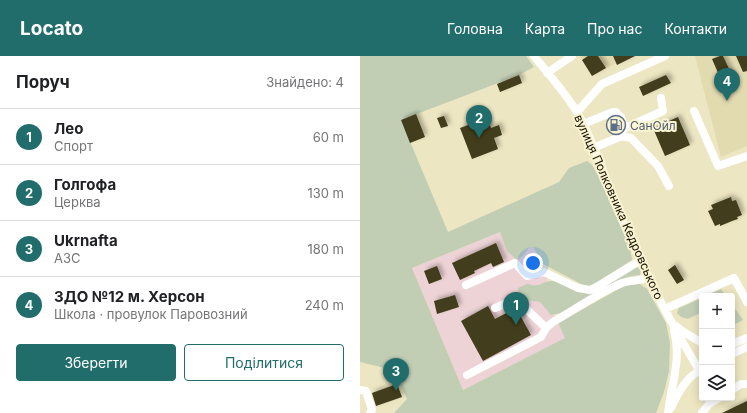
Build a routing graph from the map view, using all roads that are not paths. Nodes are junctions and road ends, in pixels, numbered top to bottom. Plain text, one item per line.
1 (534, 56) edge
2 (572, 56) edge
3 (665, 56) edge
4 (547, 73) junction
5 (661, 98) dead end
6 (694, 111) dead end
7 (577, 112) junction
8 (583, 124) junction
9 (622, 132) junction
10 (593, 148) junction
11 (747, 156) edge
12 (669, 186) dead end
13 (641, 260) junction
14 (649, 277) junction
15 (466, 285) dead end
16 (747, 302) edge
17 (495, 308) dead end
18 (665, 309) junction
19 (671, 321) junction
20 (546, 328) junction
21 (747, 338) edge
22 (699, 341) edge
23 (735, 343) edge
24 (747, 347) edge
25 (735, 353) edge
26 (699, 367) edge
27 (699, 370) edge
28 (467, 375) dead end
29 (747, 384) edge
30 (735, 388) edge
31 (360, 390) edge
32 (714, 401) edge
33 (370, 413) edge
34 (668, 413) edge
35 (702, 413) edge

1 - 4 street, вулиця Полковника Кедровського
2 - 4 street
3 - 7 street
4 - 7 street, вулиця Полковника Кедровського
5 - 9 street
6 - 11 street
7 - 8 street, вулиця Полковника Кедровського
8 - 9 street
8 - 10 street, вулиця Полковника Кедровського
9 - 10 street
9 - 12 street
10 - 13 street, вулиця Полковника Кедровського
13 - 14 street, вулиця Полковника Кедровського
13 - 15 street
14 - 18 street, вулиця Полковника Кедровського
14 - 20 street
16 - 18 street
17 - 20 street
18 - 19 street, вулиця Полковника Кедровського
19 - 22 street, вулиця Полковника Кедровського
19 - 26 street, вулиця Полковника Кедровського
19 - 34 street, вулиця Полковника Кедровського
20 - 28 street
21 - 23 street
24 - 25 street
27 - 34 street, вулиця Полковника Кедровського
29 - 30 street
31 - 33 street
32 - 35 street

